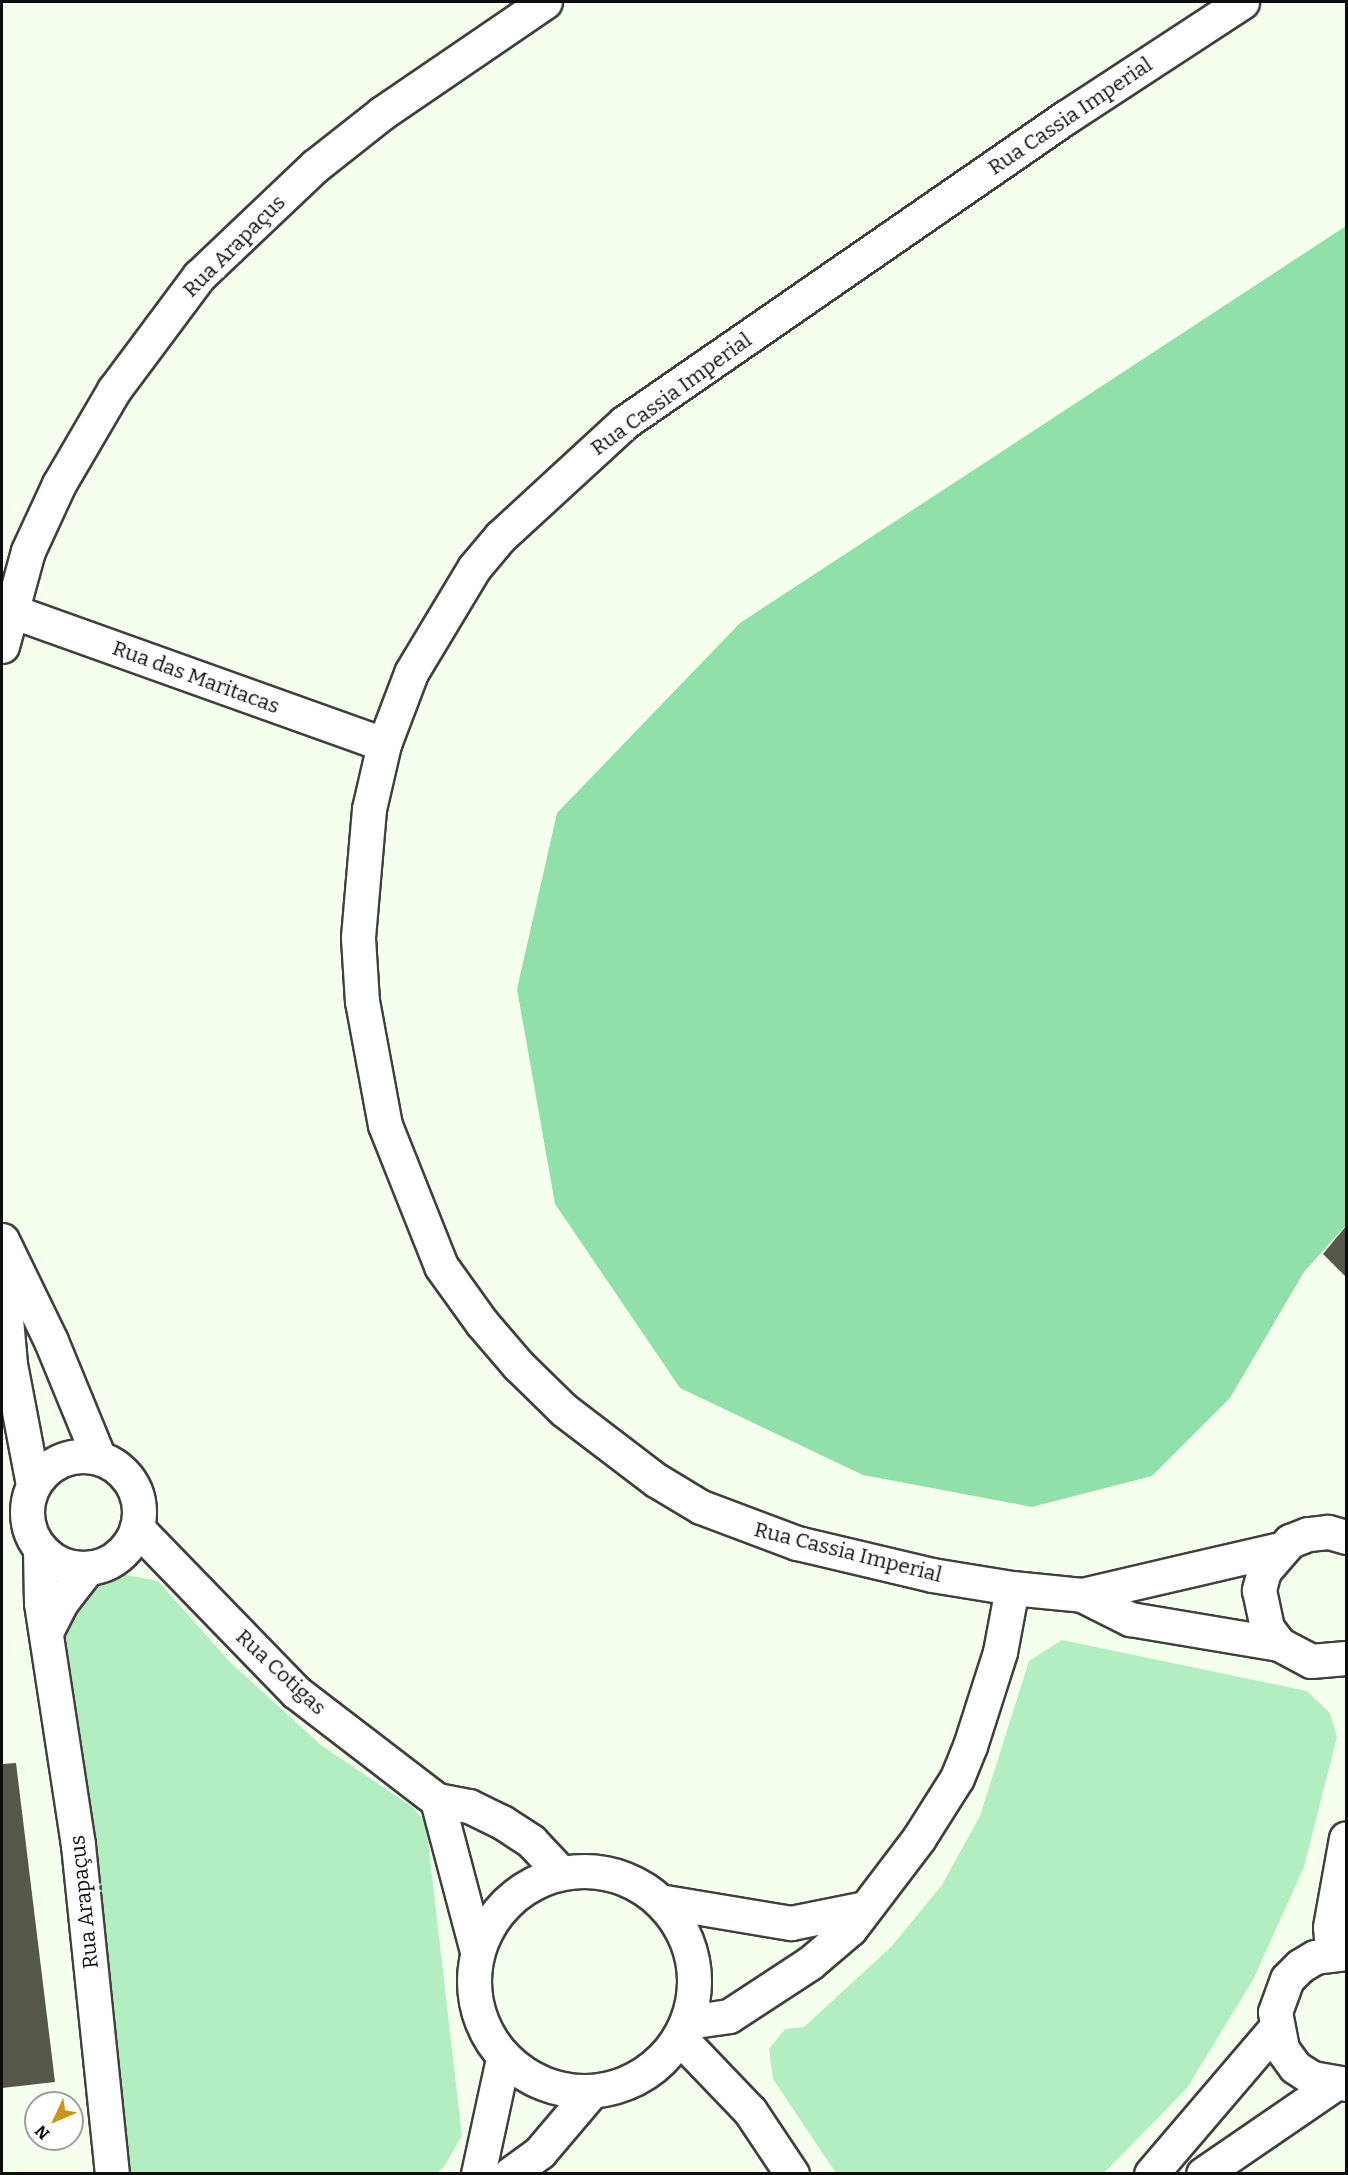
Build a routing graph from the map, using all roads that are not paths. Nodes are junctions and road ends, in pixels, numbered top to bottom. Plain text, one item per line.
1 (545, 2) edge
2 (1242, 2) edge
3 (9, 610) junction
4 (2, 646) edge
5 (384, 744) junction
6 (2, 1240) edge
7 (2, 1274) edge
8 (99, 1458) junction
9 (33, 1485) junction
10 (137, 1528) junction
11 (1341, 1530) edge
12 (40, 1550) junction
13 (1279, 1550) junction
14 (87, 1569) junction
15 (1012, 1588) junction
16 (1082, 1595) junction
17 (46, 1632) junction
18 (1278, 1644) junction
19 (1347, 1658) edge
20 (437, 1800) junction
21 (1347, 1838) edge
22 (561, 1873) junction
23 (664, 1902) junction
24 (865, 1908) junction
25 (477, 1951) junction
26 (1339, 1953) edge
27 (1275, 2029) junction
28 (683, 2030) junction
29 (503, 2058) junction
30 (1340, 2084) edge
31 (590, 2093) junction
32 (112, 2174) edge
33 (478, 2174) edge
34 (510, 2174) edge
35 (792, 2174) edge
36 (1151, 2174) edge
37 (1203, 2174) edge

1 - 3 street, Rua Arapaçus
2 - 5 street, Rua Cassia Imperial
3 - 4 street, Rua Arapaçus
3 - 5 street, Rua das Maritacas
5 - 15 street, Rua Cassia Imperial
6 - 8 street
7 - 9 street
8 - 9 street
8 - 10 street
9 - 12 street
10 - 14 street
10 - 20 street, Rua Cotigas
11 - 13 street
12 - 14 street
12 - 17 street, Rua Arapaçus
13 - 16 street, Rua Cassia Imperial
13 - 18 street
14 - 17 street
15 - 16 street, Rua Cassia Imperial
15 - 24 street
16 - 18 street
17 - 32 street, Rua Arapaçus
18 - 19 street
20 - 22 street
20 - 25 street
21 - 26 street
22 - 23 street
22 - 25 street
23 - 24 street
23 - 28 street
24 - 28 street
25 - 29 street
26 - 27 street
27 - 30 street
27 - 36 street
28 - 31 street
28 - 35 street
29 - 31 street
29 - 33 street
30 - 37 street
31 - 34 street

